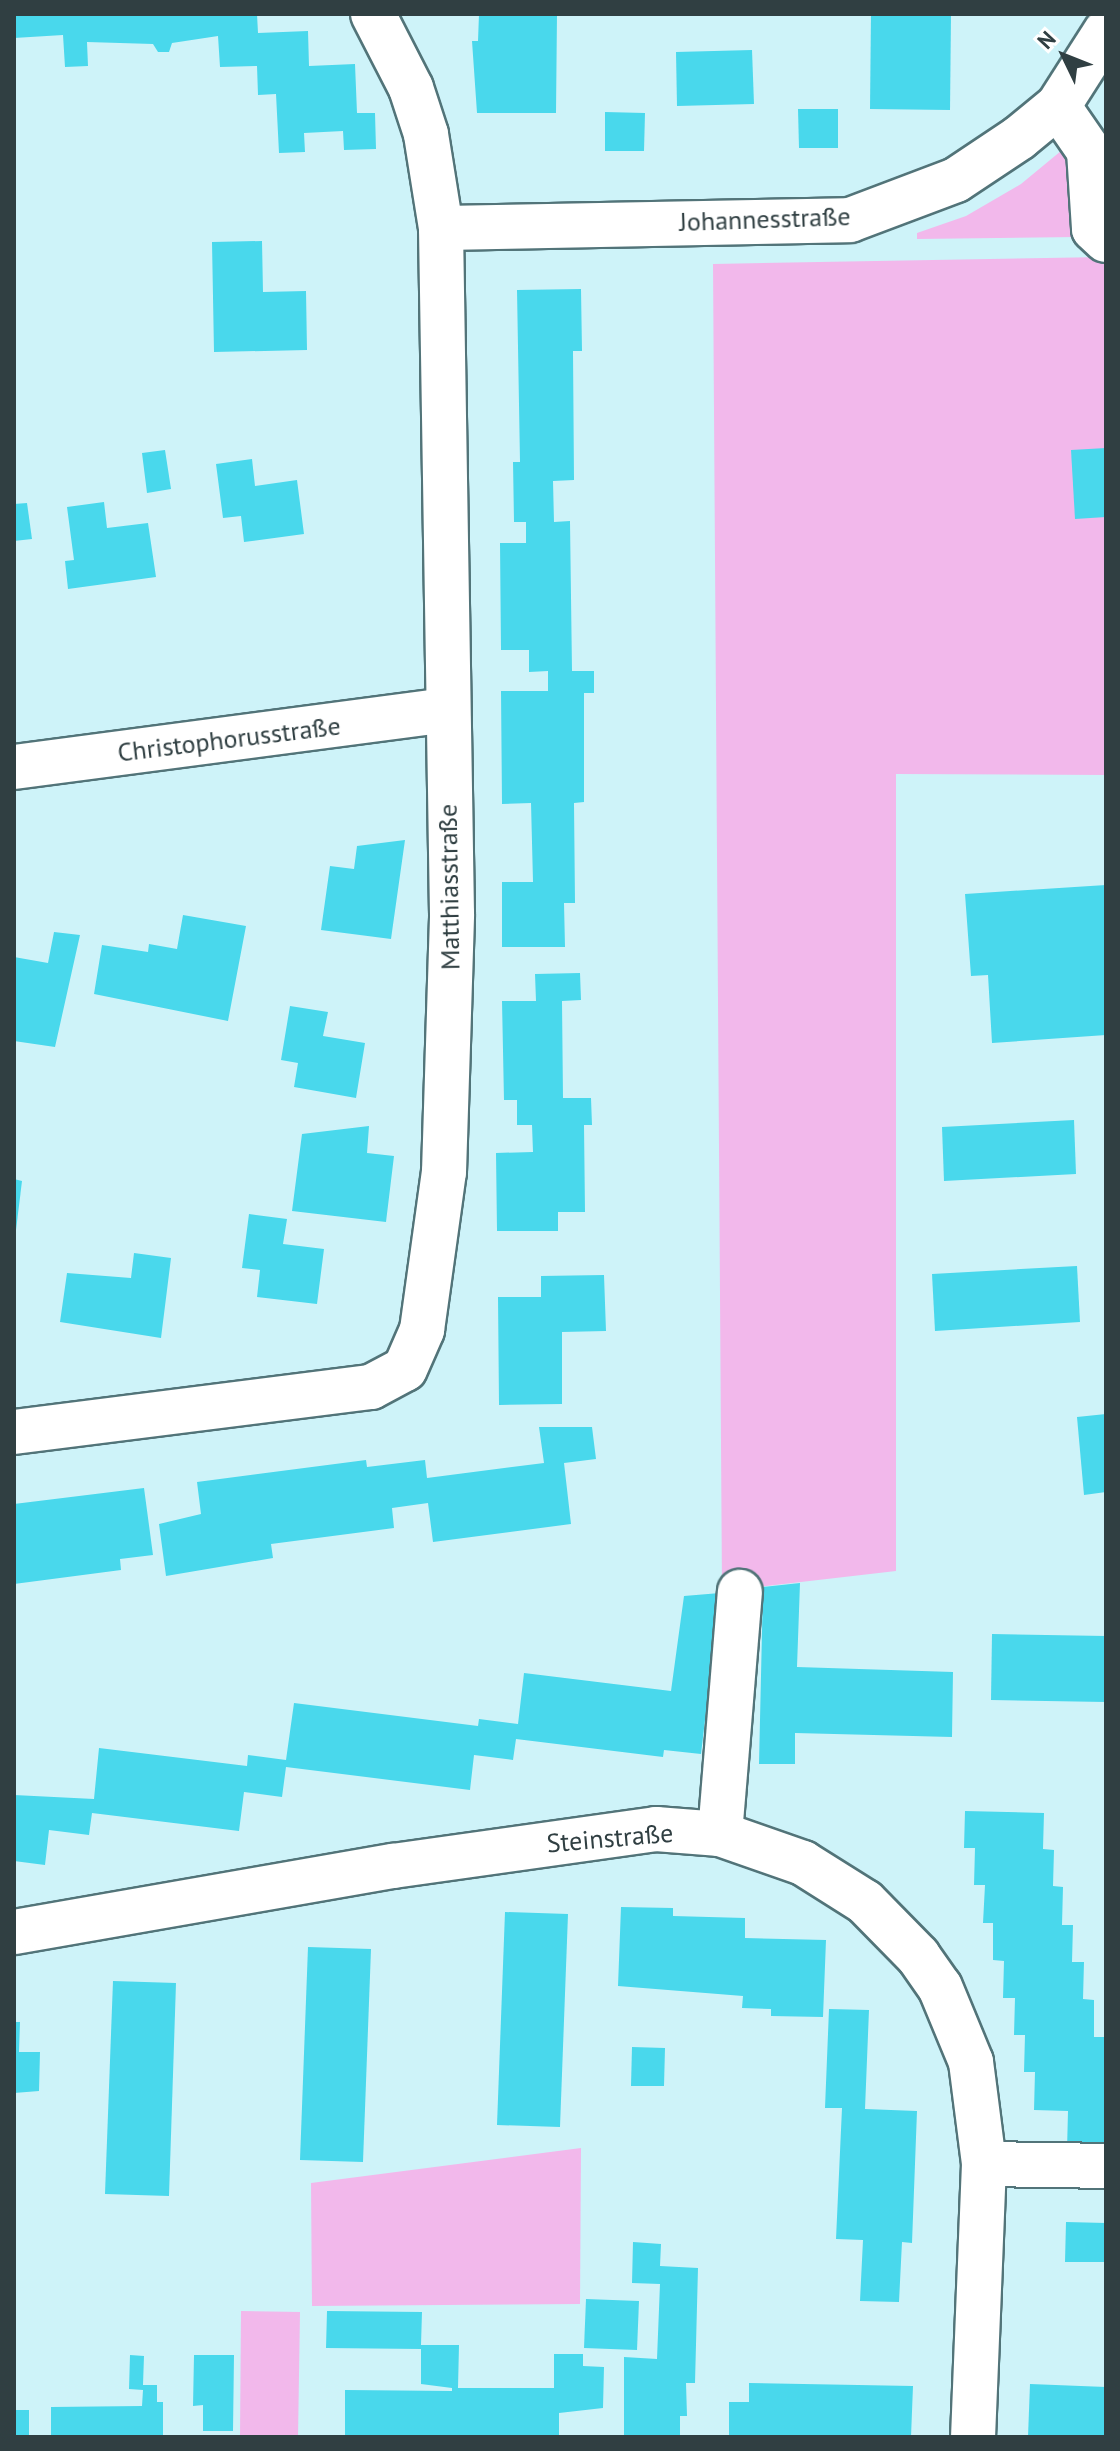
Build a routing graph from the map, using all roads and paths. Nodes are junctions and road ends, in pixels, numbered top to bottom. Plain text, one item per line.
1 (373, 14) edge
2 (1106, 31) edge
3 (1058, 106) junction
4 (441, 228) junction
5 (1100, 235) edge
6 (445, 710) junction
7 (14, 767) edge
8 (14, 1432) edge
9 (740, 1592) dead end
10 (720, 1834) junction
11 (14, 1932) edge
12 (984, 2164) junction
13 (1106, 2166) edge
14 (973, 2437) edge

1 - 4 street, Matthiasstraße
2 - 3 street, Johannesstraße
3 - 4 street, Johannesstraße
3 - 5 street
4 - 6 street, Matthiasstraße
6 - 7 street, Christophorusstraße
6 - 8 street, Matthiasstraße
9 - 10 street
10 - 11 street, Steinstraße
10 - 12 street, Steinstraße
12 - 13 street
12 - 14 street, Steinstraße

